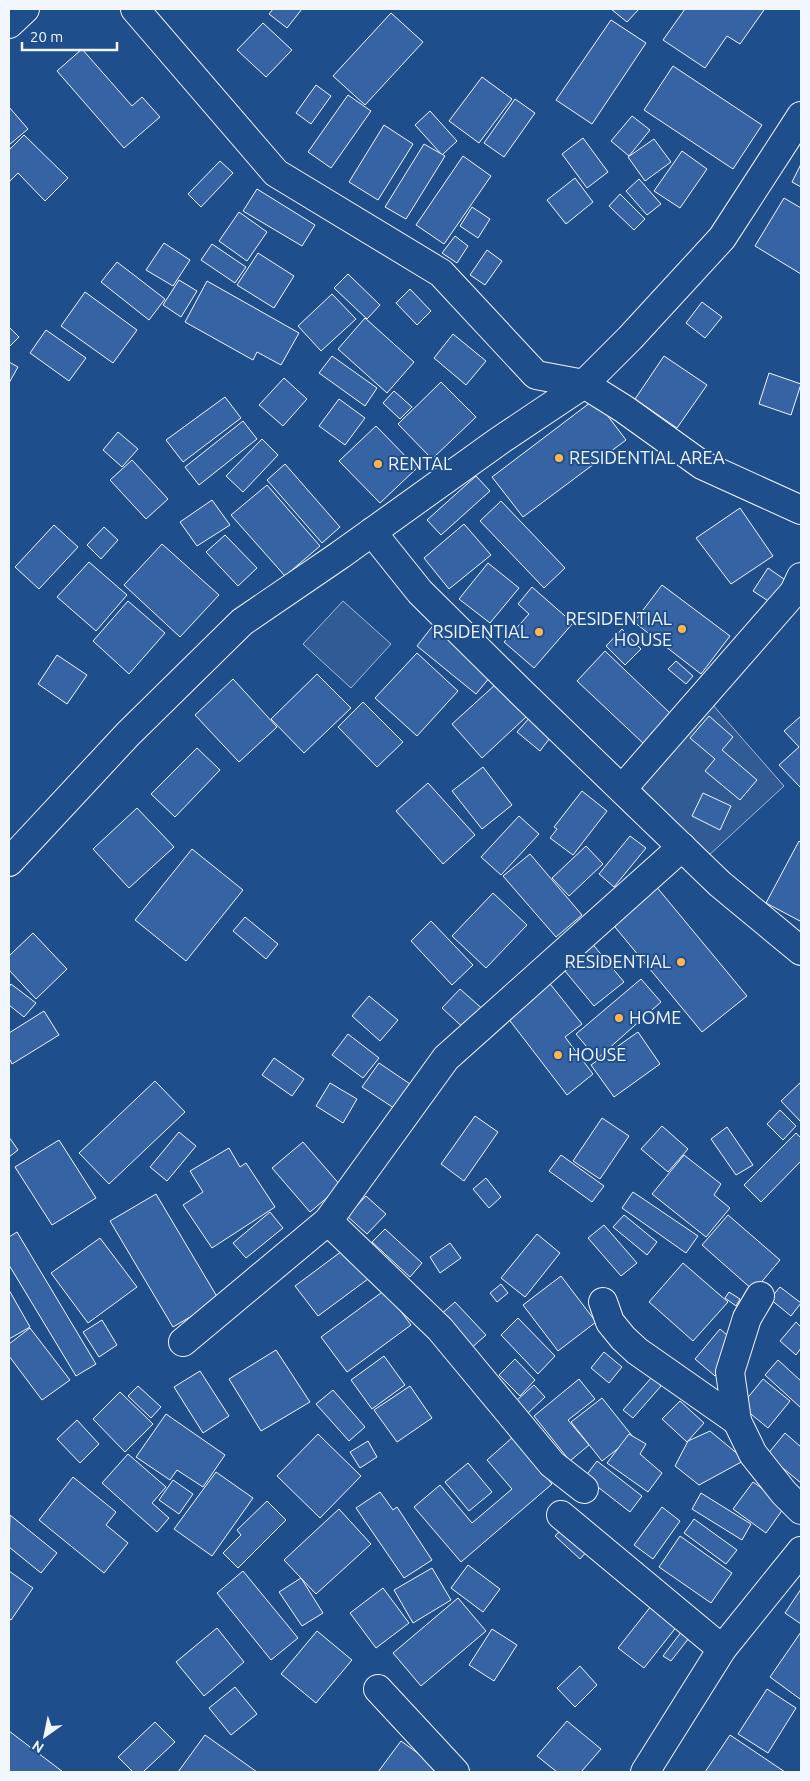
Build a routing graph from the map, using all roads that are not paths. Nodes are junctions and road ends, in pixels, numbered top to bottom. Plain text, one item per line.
1 (25, 9) edge
2 (135, 9) edge
3 (9, 24) edge
4 (801, 116) edge
5 (584, 384) junction
6 (801, 510) edge
7 (372, 532) junction
8 (801, 577) edge
9 (622, 788) junction
10 (682, 848) junction
11 (9, 862) edge
12 (801, 952) edge
13 (328, 1221) junction
14 (760, 1296) dead end
15 (603, 1302) dead end
16 (183, 1342) dead end
17 (737, 1421) junction
18 (584, 1488) dead end
19 (801, 1510) edge
20 (561, 1515) dead end
21 (801, 1551) edge
22 (722, 1649) junction
23 (378, 1689) dead end
24 (455, 1772) edge
25 (645, 1772) edge

1 - 3 street
2 - 5 street
4 - 5 street
5 - 6 street
5 - 7 street
7 - 9 street
7 - 11 street
8 - 9 street
9 - 10 street
10 - 12 street
10 - 13 street
13 - 16 street
13 - 18 street
14 - 17 street
15 - 17 street
17 - 19 street
20 - 22 street
21 - 22 street
22 - 25 street
23 - 24 street

